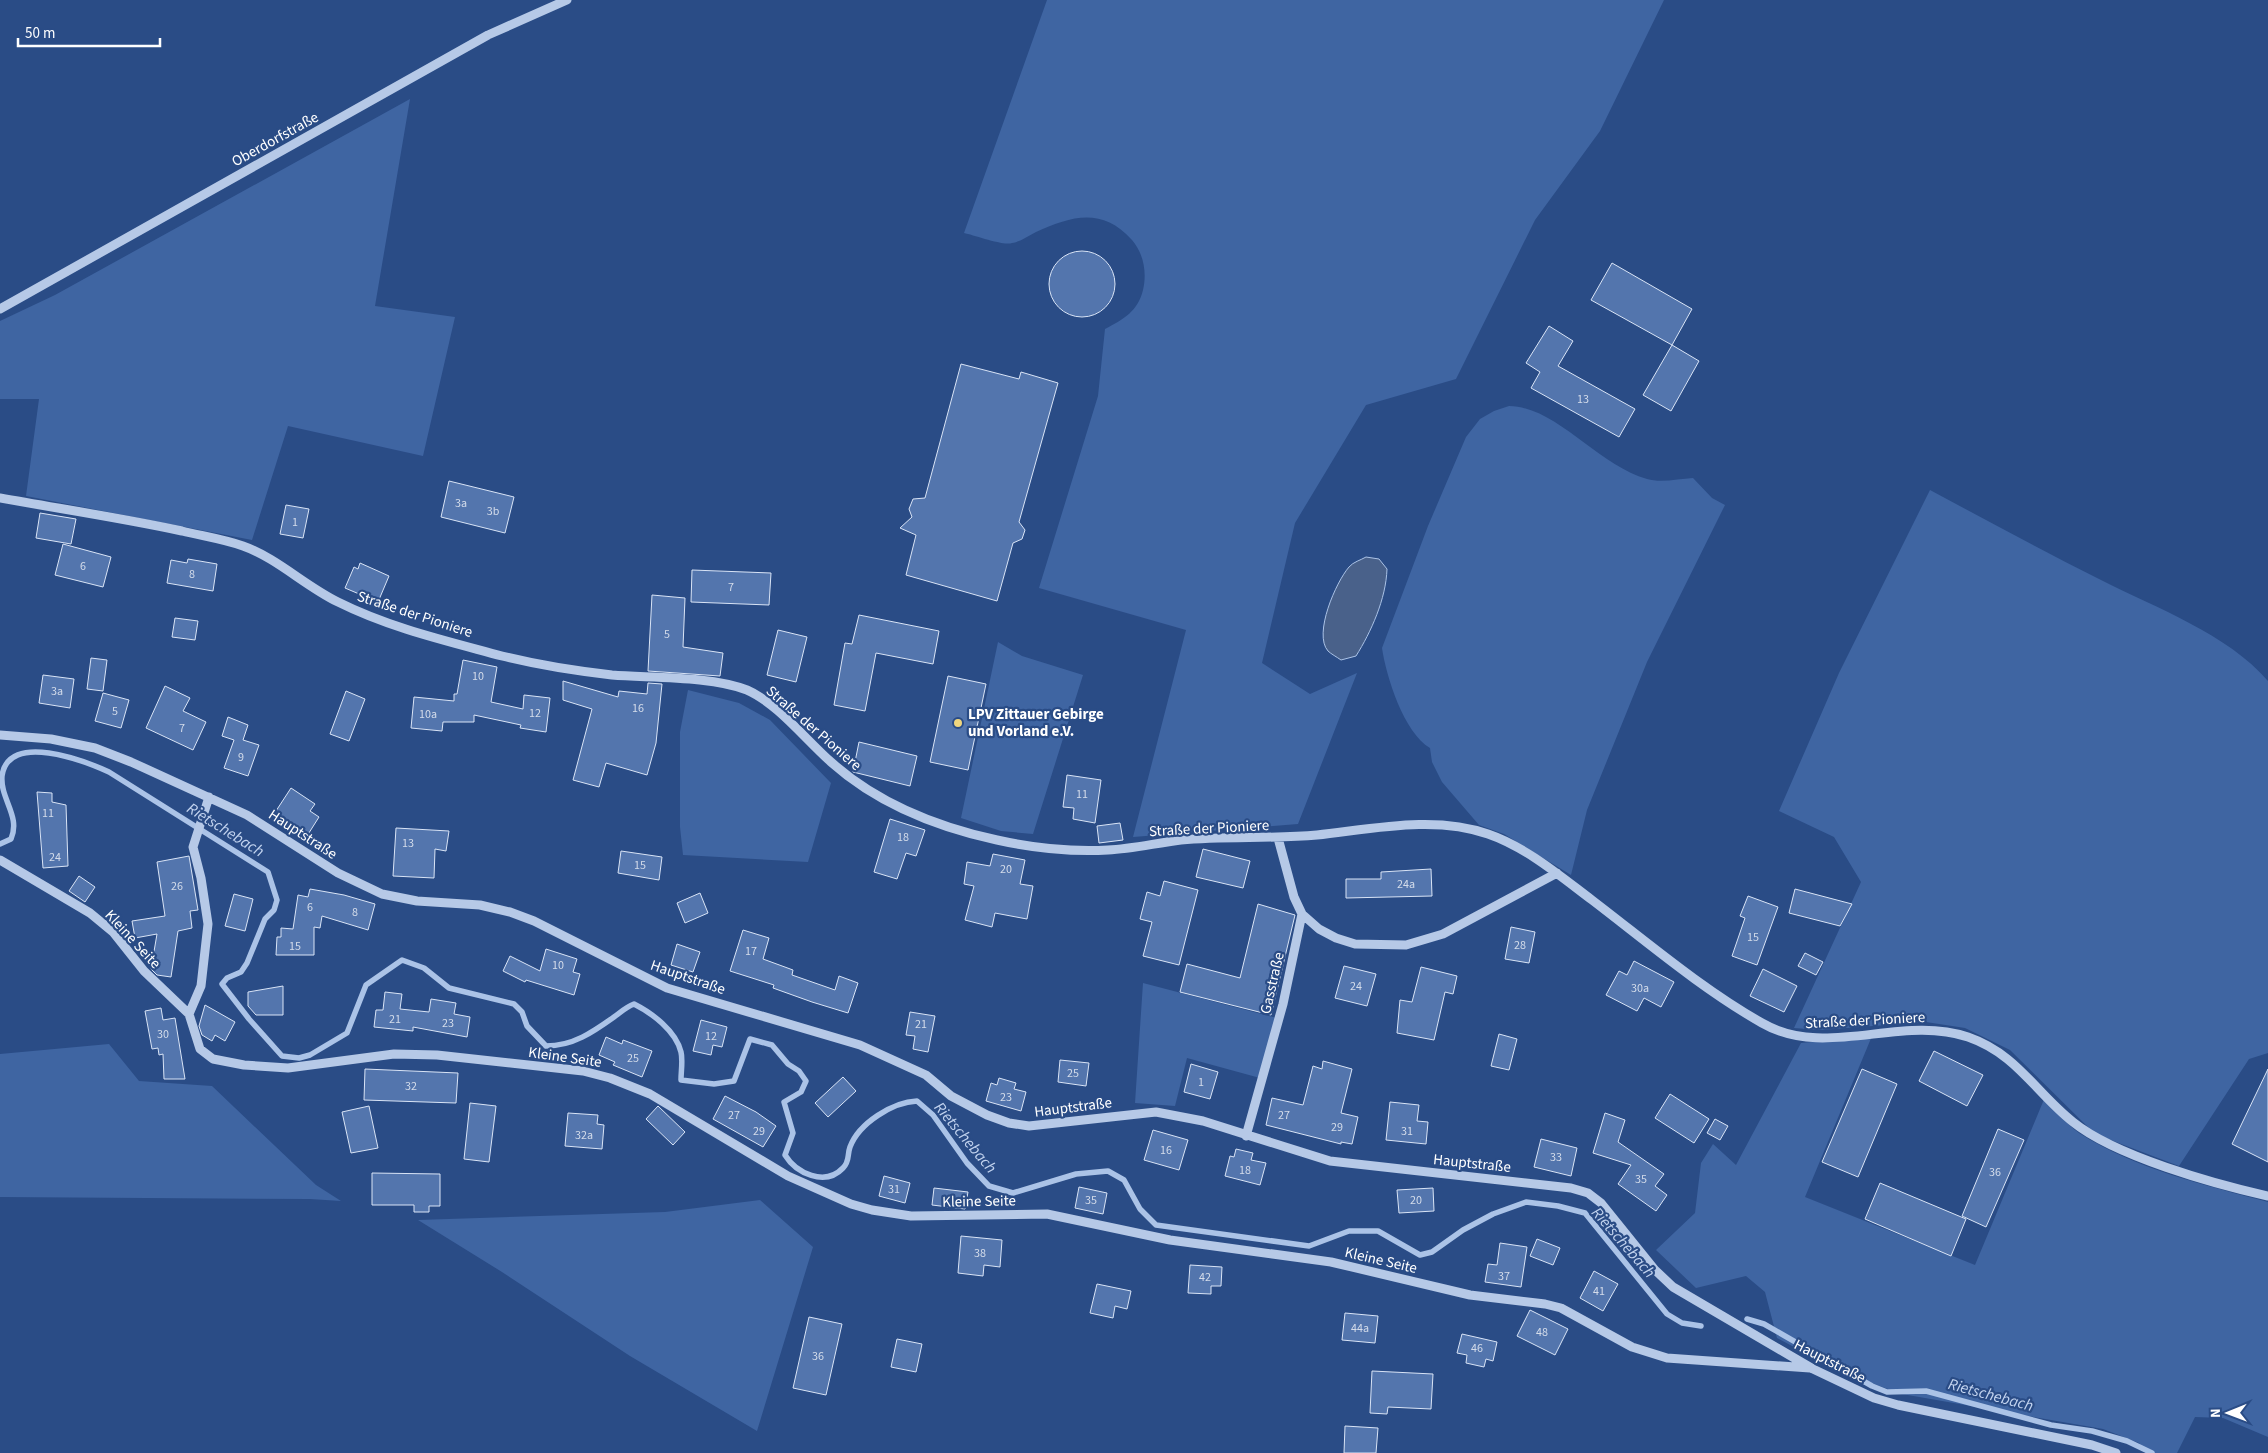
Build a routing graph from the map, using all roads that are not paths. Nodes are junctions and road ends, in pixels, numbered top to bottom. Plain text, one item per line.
1 (567, 0) edge
2 (0, 309) edge
3 (0, 498) edge
4 (0, 735) edge
5 (209, 797) junction
6 (1278, 838) junction
7 (0, 860) edge
8 (1557, 874) junction
9 (1302, 914) junction
10 (189, 1014) junction
11 (1246, 1136) junction
12 (2268, 1196) edge
13 (1813, 1369) junction
14 (2116, 1453) edge

1 - 2 street, Oberdorfstraße
3 - 6 street, Straße der Pioniere
4 - 5 street, Hauptstraße
5 - 10 street
5 - 11 street, Hauptstraße
6 - 8 street, Straße der Pioniere
6 - 9 street
7 - 10 street, Kleine Seite
8 - 9 street
8 - 12 street, Straße der Pioniere
9 - 11 street, Gasstraße
10 - 13 street, Kleine Seite
11 - 13 street, Hauptstraße
13 - 14 street, Hauptstraße

